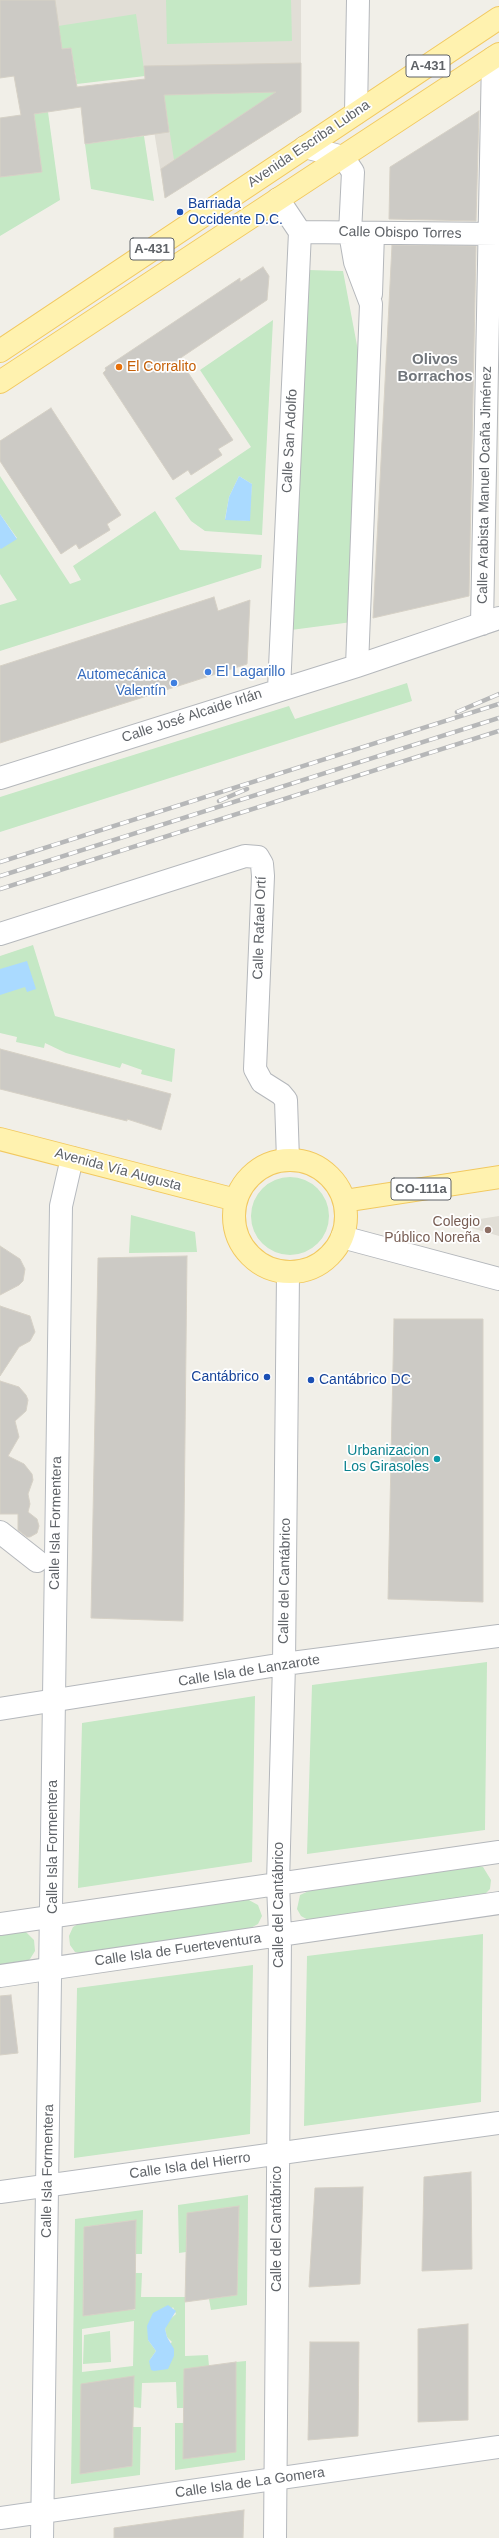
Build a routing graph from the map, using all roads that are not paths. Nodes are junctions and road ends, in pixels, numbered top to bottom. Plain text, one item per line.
1 (358, 0) edge
2 (499, 18) edge
3 (496, 56) edge
4 (356, 113) junction
5 (305, 147) junction
6 (343, 157) junction
7 (278, 200) junction
8 (300, 232) junction
9 (350, 233) junction
10 (373, 233) junction
11 (494, 234) edge
12 (371, 304) junction
13 (0, 351) edge
14 (0, 382) edge
15 (490, 621) edge
16 (357, 666) junction
17 (279, 689) junction
18 (0, 778) edge
19 (0, 934) edge
20 (0, 1139) edge
21 (72, 1158) junction
22 (288, 1160) junction
23 (499, 1177) edge
24 (236, 1200) junction
25 (344, 1201) junction
26 (342, 1237) junction
27 (288, 1272) junction
28 (499, 1278) edge
29 (0, 1532) edge
30 (37, 1561) dead end
31 (499, 1636) edge
32 (284, 1664) junction
33 (54, 1702) junction
34 (0, 1709) edge
35 (499, 1852) edge
36 (278, 1883) junction
37 (499, 1903) edge
38 (52, 1917) junction
39 (0, 1924) edge
40 (280, 1935) junction
41 (52, 1968) junction
42 (0, 1976) edge
43 (499, 2123) edge
44 (278, 2154) junction
45 (48, 2186) junction
46 (0, 2192) edge
47 (499, 2447) edge
48 (276, 2479) junction
49 (43, 2512) junction
50 (0, 2518) edge
51 (42, 2538) edge
52 (275, 2538) edge

1 - 4 street
2 - 4 main road, Avenida Escriba Lubna / A-431
3 - 6 main road, Avenida Escriba Lubna / A-431
3 - 11 street, Calle Arabista Manuel Ocaña Jiménez
4 - 5 main road, Avenida Escriba Lubna / A-431
5 - 6 street
5 - 13 main road, Avenida Escriba Lubna / A-431
6 - 7 main road, Avenida Escriba Lubna / A-431
6 - 9 street
7 - 8 street
7 - 14 main road, Avenida Escriba Lubna / A-431
8 - 9 street, Calle Obispo Torres
8 - 17 street, Calle San Adolfo
9 - 10 street, Calle Obispo Torres
9 - 12 street
10 - 11 street, Calle Obispo Torres
10 - 12 street
11 - 15 street, Calle Arabista Manuel Ocaña Jiménez
12 - 16 street
15 - 16 street, Calle José Alcaide Irlán
16 - 17 street, Calle José Alcaide Irlán
17 - 18 street, Calle José Alcaide Irlán
19 - 22 street, Calle Rafael Ortí
20 - 21 main road, Avenida Vía Augusta
21 - 24 main road, Avenida Vía Augusta
21 - 33 street, Calle Isla Formentera
22 - 24 main road
22 - 25 main road
23 - 25 main road, CO-111a
24 - 27 main road
25 - 26 main road
26 - 27 main road
26 - 28 street
27 - 32 street, Calle del Cantábrico
29 - 30 street
31 - 32 street, Calle Isla de Lanzarote
32 - 33 street, Calle Isla de Lanzarote
32 - 36 street, Calle del Cantábrico
33 - 34 street, Calle Isla de Lanzarote
33 - 38 street, Calle Isla Formentera
35 - 36 street
36 - 38 street
36 - 40 street, Calle del Cantábrico
37 - 40 street, Calle Isla de Fuerteventura
38 - 39 street
38 - 41 street, Calle Isla Formentera
40 - 41 street, Calle Isla de Fuerteventura
40 - 44 street, Calle del Cantábrico
41 - 42 street, Calle Isla de Fuerteventura
41 - 45 street, Calle Isla Formentera
43 - 44 street, Calle Isla del Hierro
44 - 45 street, Calle Isla del Hierro
44 - 48 street, Calle del Cantábrico
45 - 46 street, Calle Isla del Hierro
45 - 49 street, Calle Isla Formentera
47 - 48 street, Calle Isla de La Gomera
48 - 49 street, Calle Isla de La Gomera
48 - 52 street, Calle del Cantábrico
49 - 50 street, Calle Isla de La Gomera
49 - 51 street, Calle Isla Formentera

